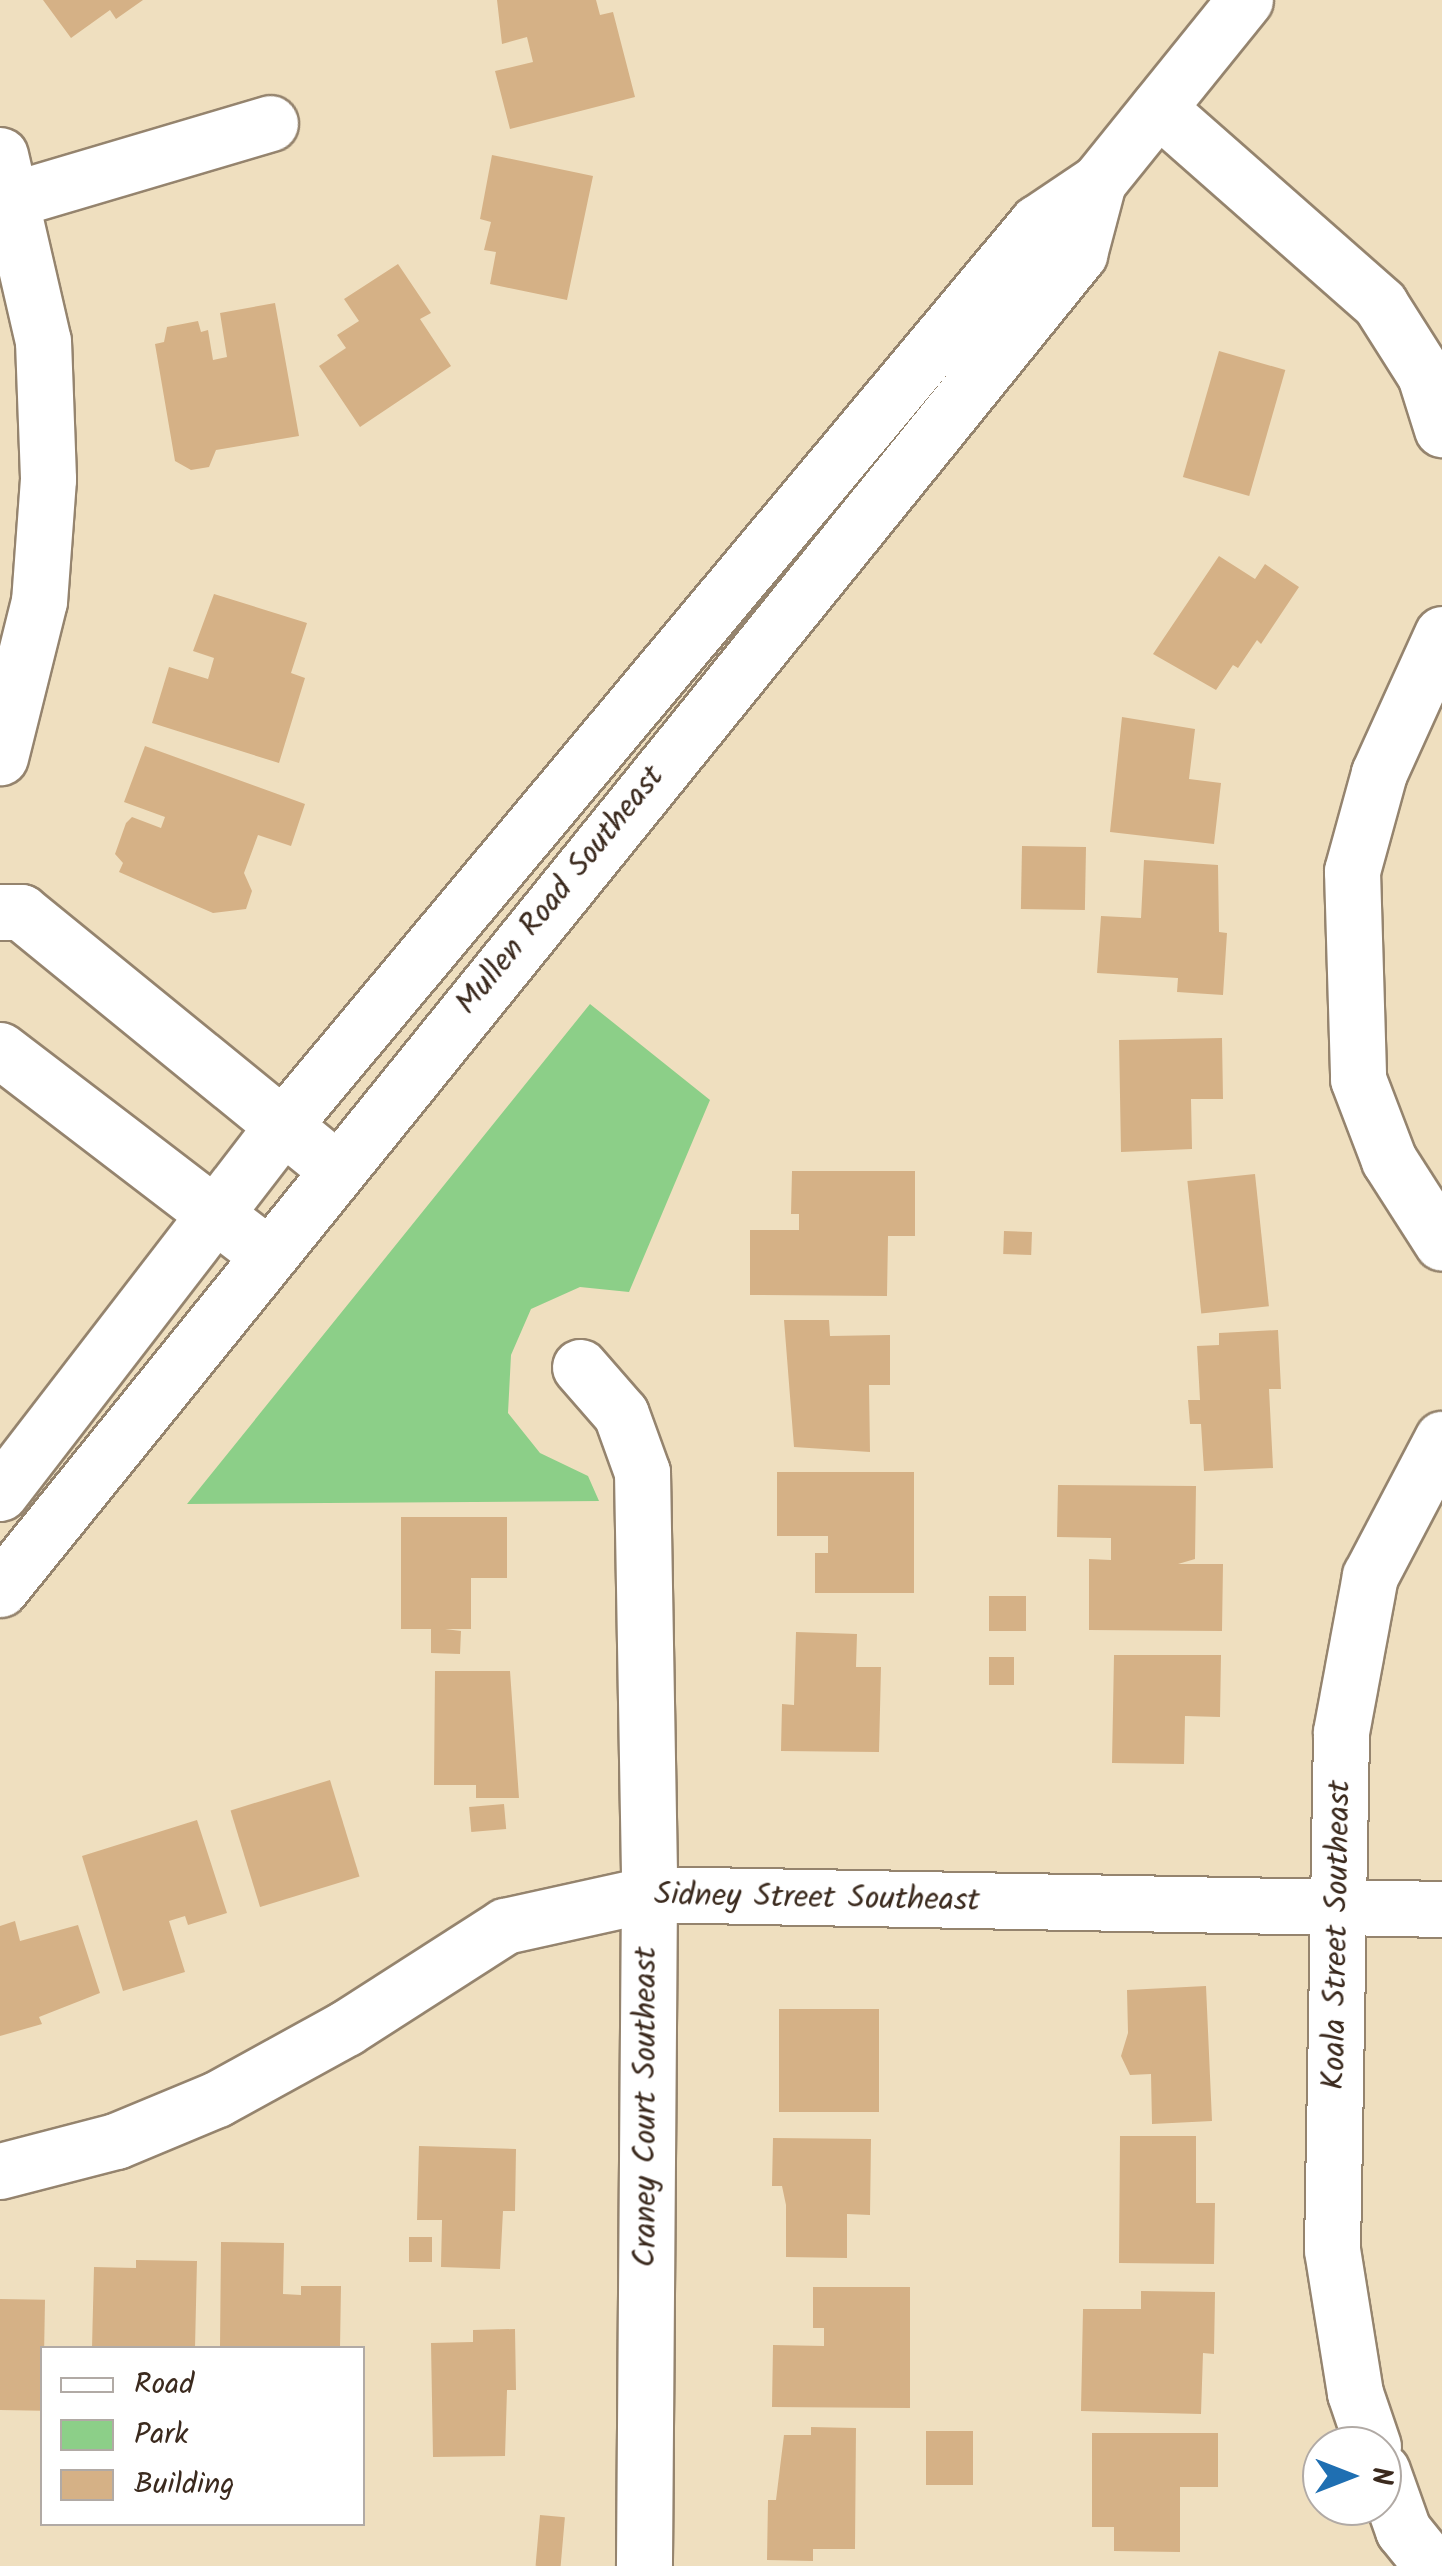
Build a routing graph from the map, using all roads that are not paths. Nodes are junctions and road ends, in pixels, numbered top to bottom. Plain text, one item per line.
1 (1245, 0) edge
2 (1158, 108) junction
3 (270, 123) dead end
4 (7, 177) edge
5 (1098, 182) junction
6 (1442, 429) edge
7 (1442, 634) edge
8 (0, 757) edge
9 (0, 912) edge
10 (0, 1050) edge
11 (283, 1125) junction
12 (334, 1168) junction
13 (216, 1215) junction
14 (1442, 1243) edge
15 (268, 1255) junction
16 (580, 1367) dead end
17 (1442, 1439) edge
18 (0, 1493) edge
19 (0, 1589) edge
20 (649, 1894) junction
21 (1338, 1908) junction
22 (1442, 1909) edge
23 (0, 2171) edge
24 (1366, 2426) edge
25 (1402, 2526) edge
26 (644, 2566) edge
27 (1432, 2566) edge

1 - 2 street, Mullen Road Southeast
2 - 5 street, Mullen Road Southeast
2 - 6 street
3 - 4 street
4 - 8 street
5 - 11 street, Mullen Road Southeast
5 - 12 street, Mullen Road Southeast
7 - 14 street
9 - 11 street
10 - 13 street
11 - 12 street
11 - 13 street, Mullen Road Southeast
12 - 15 street, Mullen Road Southeast
13 - 15 street
13 - 18 street, Mullen Road Southeast
15 - 19 street, Mullen Road Southeast
16 - 20 street, Craney Court Southeast
17 - 21 street, Koala Street Southeast
20 - 21 street, Sidney Street Southeast
20 - 23 street, Sidney Street Southeast
20 - 26 street, Craney Court Southeast
21 - 22 street, Sidney Street Southeast
21 - 24 street, Koala Street Southeast
25 - 27 street

